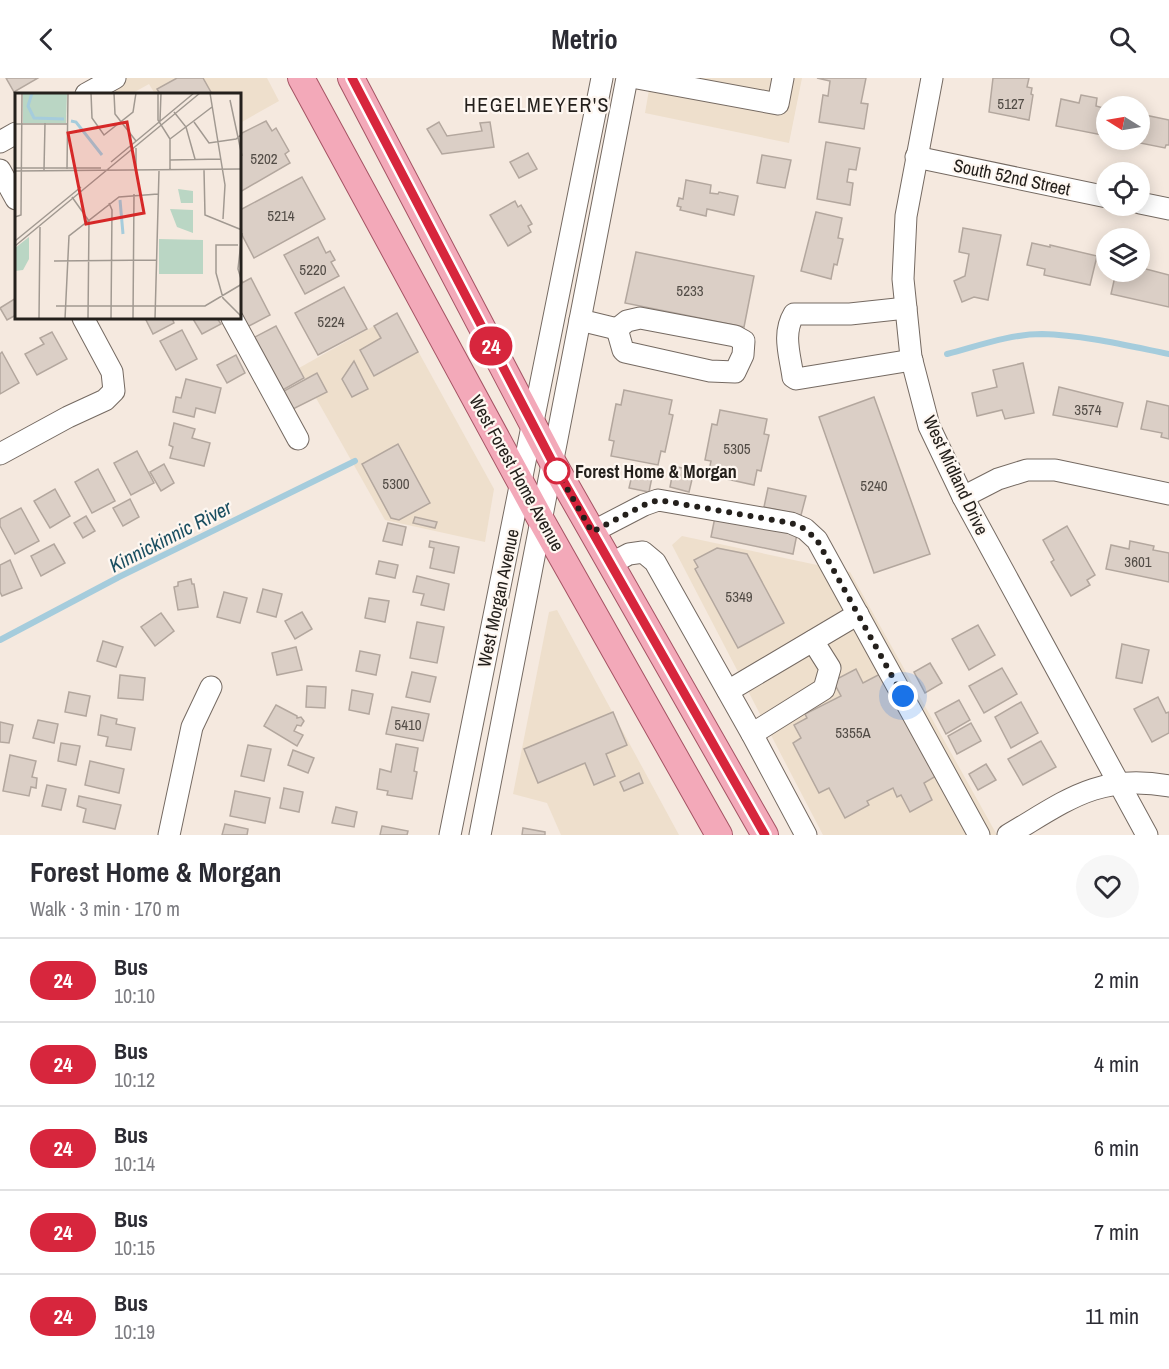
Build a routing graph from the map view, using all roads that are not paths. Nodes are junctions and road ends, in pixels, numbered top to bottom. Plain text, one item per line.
1 (301, 78) edge
2 (351, 78) edge
3 (603, 78) edge
4 (627, 78) edge
5 (637, 78) edge
6 (783, 78) edge
7 (932, 78) edge
8 (111, 85) edge
9 (89, 93) edge
10 (15, 134) edge
11 (0, 142) edge
12 (916, 157) junction
13 (0, 170) edge
14 (1096, 194) edge
15 (15, 197) edge
16 (1150, 205) edge
17 (1169, 209) edge
18 (906, 308) junction
19 (83, 320) edge
20 (233, 320) edge
21 (580, 320) junction
22 (617, 329) junction
23 (912, 360) junction
24 (533, 426) junction
25 (298, 439) dead end
26 (0, 454) edge
27 (552, 461) junction
28 (522, 484) junction
29 (1169, 494) edge
30 (963, 497) junction
31 (541, 520) junction
32 (592, 532) junction
33 (610, 564) junction
34 (858, 614) junction
35 (813, 640) junction
36 (212, 687) dead end
37 (728, 691) junction
38 (752, 734) junction
39 (1118, 782) junction
40 (1169, 786) edge
41 (170, 835) edge
42 (450, 835) edge
43 (480, 835) edge
44 (719, 835) edge
45 (765, 835) edge
46 (806, 835) edge
47 (979, 835) edge
48 (1008, 835) edge
49 (1147, 835) edge

1 - 28 main road, West Forest Home Avenue
2 - 24 main road, West Forest Home Avenue
3 - 24 street, West Morgan Avenue
4 - 21 street, West Morgan Avenue
5 - 6 street
7 - 12 street, West Midland Drive
8 - 9 street
10 - 11 street
12 - 14 street, South 52nd Street
12 - 18 street, West Midland Drive
13 - 15 street
16 - 17 street
18 - 23 street, West Midland Drive
18 - 23 street
19 - 26 street
20 - 25 street
21 - 22 street
21 - 27 street, West Morgan Avenue
22 - 22 street
23 - 30 street, West Midland Drive
24 - 27 main road, West Forest Home Avenue
24 - 28 street, West Morgan Avenue
27 - 31 street, West Morgan Avenue
27 - 32 main road, West Forest Home Avenue
28 - 31 main road, West Forest Home Avenue
28 - 42 street, West Morgan Avenue
29 - 30 street
30 - 39 street, West Midland Drive
31 - 43 street, West Morgan Avenue
31 - 44 main road, West Forest Home Avenue
32 - 33 main road, West Forest Home Avenue
32 - 34 street
33 - 37 street
33 - 45 main road, West Forest Home Avenue
34 - 35 street
34 - 47 street
35 - 37 street
35 - 38 street
36 - 41 street
37 - 38 street
38 - 46 street
39 - 40 street
39 - 48 street
39 - 49 street, West Midland Drive

